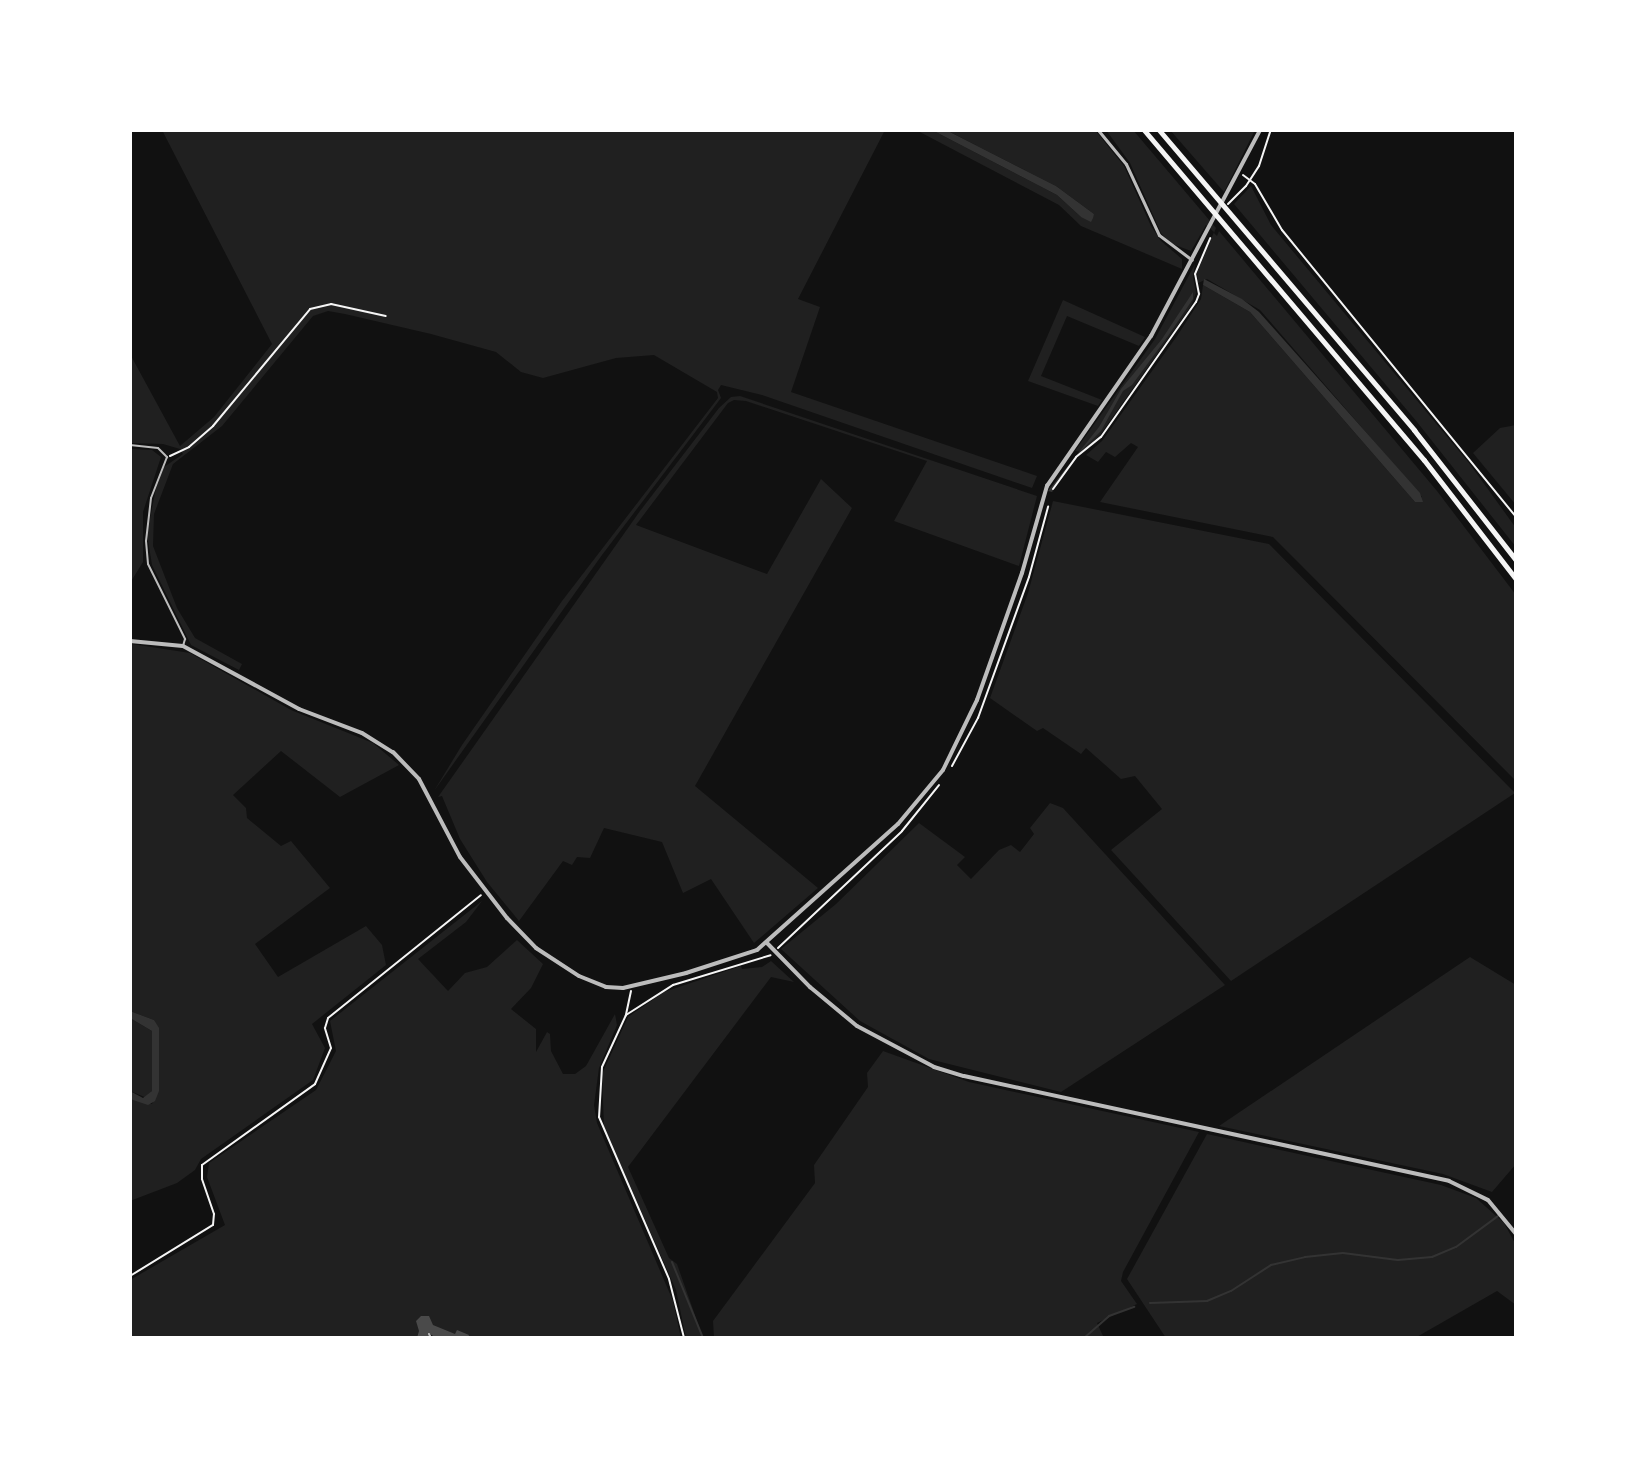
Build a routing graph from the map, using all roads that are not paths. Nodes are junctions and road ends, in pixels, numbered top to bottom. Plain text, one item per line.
1 (1098, 130) edge
2 (1144, 130) edge
3 (1159, 130) edge
4 (1260, 130) edge
5 (1192, 260) junction
6 (130, 445) edge
7 (1516, 560) edge
8 (1516, 579) edge
9 (130, 641) edge
10 (183, 646) junction
11 (767, 943) junction
12 (1516, 1234) edge

1 - 5 street
2 - 8 highway
3 - 7 highway
4 - 5 street
5 - 11 street
6 - 10 lane
9 - 10 street
10 - 11 street
11 - 12 street

